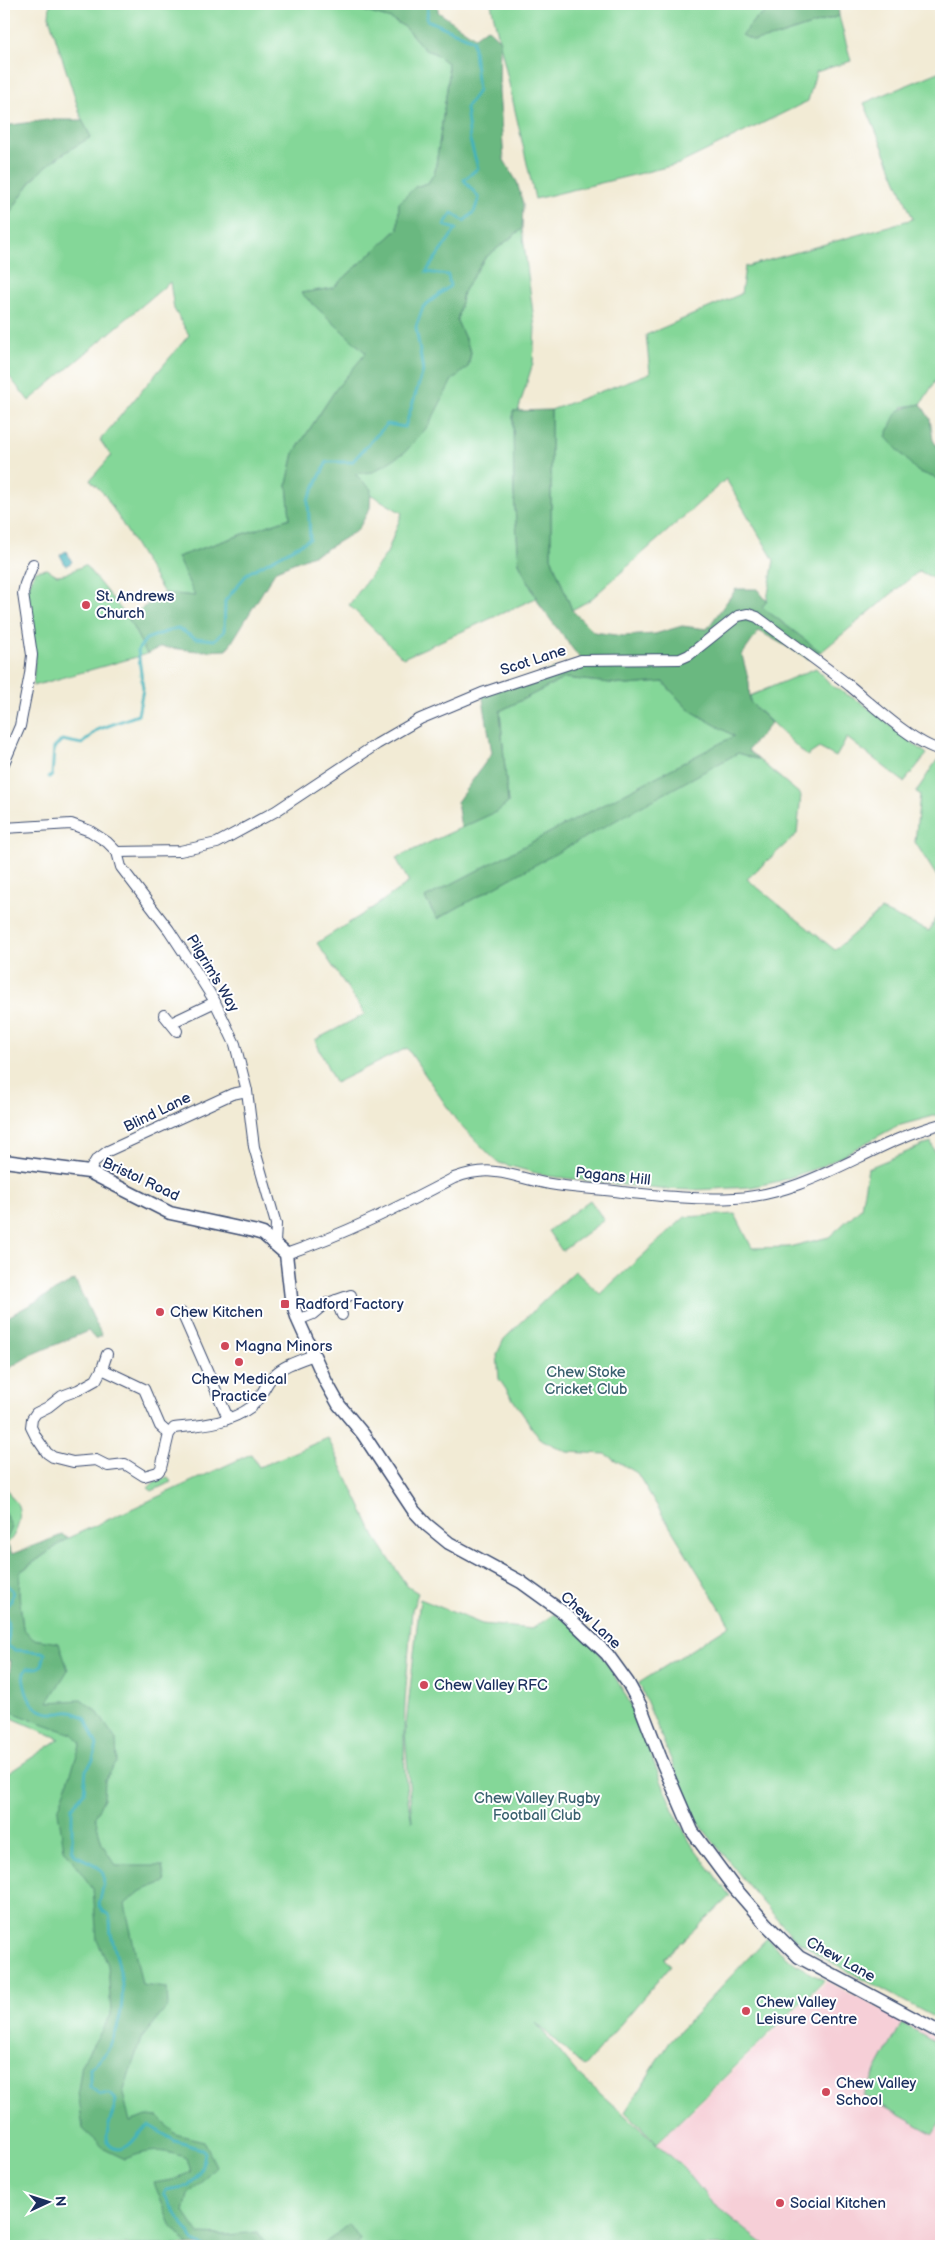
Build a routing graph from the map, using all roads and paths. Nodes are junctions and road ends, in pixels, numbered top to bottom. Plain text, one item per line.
1 (32, 564) dead end
2 (941, 750) edge
3 (4, 763) edge
4 (4, 828) edge
5 (117, 852) junction
6 (215, 1002) junction
7 (170, 1023) dead end
8 (247, 1091) junction
9 (941, 1124) edge
10 (4, 1161) edge
11 (89, 1172) junction
12 (275, 1243) junction
13 (286, 1254) junction
14 (351, 1295) dead end
15 (336, 1300) junction
16 (182, 1313) dead end
17 (342, 1315) dead end
18 (298, 1320) junction
19 (107, 1354) dead end
20 (314, 1355) junction
21 (102, 1369) junction
22 (228, 1418) junction
23 (169, 1434) junction
24 (941, 2033) edge

1 - 3 street
2 - 5 street, Scot Lane
4 - 5 street, Pilgrim's Way
5 - 6 street, Pilgrim's Way
6 - 7 street
6 - 8 street, Pilgrim's Way
8 - 11 street, Blind Lane
8 - 12 street, Pilgrim's Way
9 - 13 street, Pagans Hill
10 - 11 main road, Bristol Road
11 - 12 main road, Bristol Road
12 - 13 main road, Bristol Road
13 - 18 main road, Chew Lane
14 - 15 street
15 - 17 street
15 - 18 street
16 - 22 street
18 - 20 main road, Chew Lane
19 - 21 street
20 - 22 street
20 - 24 main road, Chew Lane
21 - 23 street
21 - 23 street
22 - 23 street

